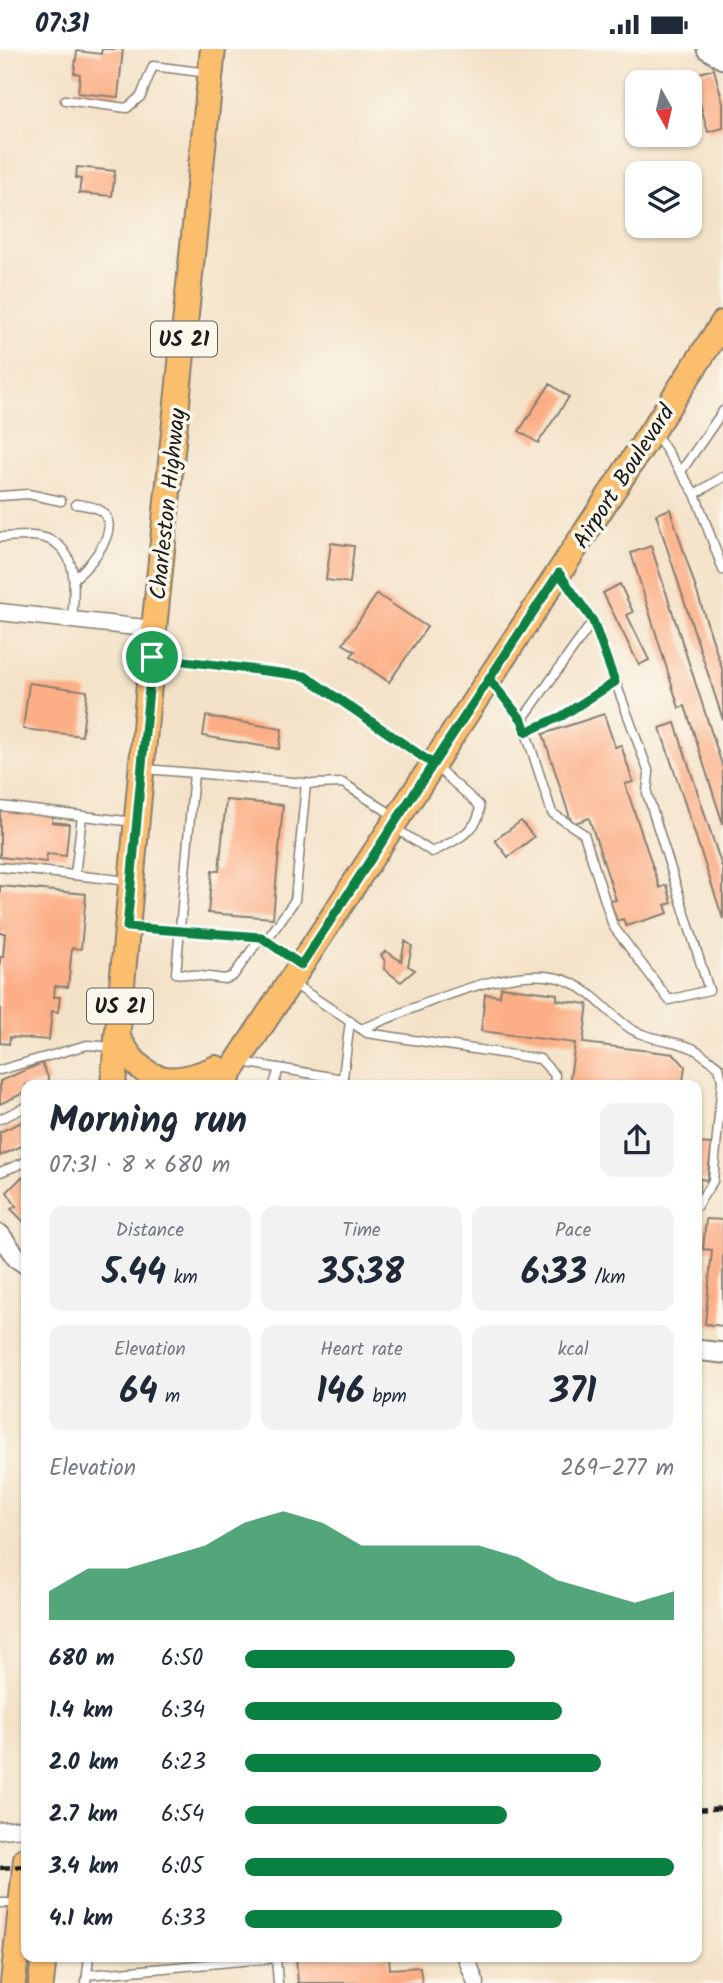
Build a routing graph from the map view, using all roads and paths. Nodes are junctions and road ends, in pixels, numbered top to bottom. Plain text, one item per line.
1 (707, 49) edge
2 (723, 59) edge
3 (212, 61) edge
4 (65, 100) dead end
5 (723, 323) edge
6 (723, 411) edge
7 (653, 430) junction
8 (682, 470) junction
9 (723, 477) edge
10 (695, 494) junction
11 (0, 496) edge
12 (61, 501) dead end
13 (76, 504) dead end
14 (0, 537) edge
15 (723, 570) edge
16 (559, 573) junction
17 (75, 578) junction
18 (0, 612) edge
19 (72, 620) junction
20 (593, 621) junction
21 (154, 629) junction
22 (152, 657) junction
23 (489, 679) junction
24 (615, 682) junction
25 (522, 720) junction
26 (526, 732) junction
27 (433, 764) junction
28 (141, 769) junction
29 (194, 773) junction
30 (306, 783) junction
31 (0, 806) edge
32 (82, 815) junction
33 (137, 822) junction
34 (395, 822) junction
35 (0, 867) edge
36 (75, 875) junction
37 (131, 881) junction
38 (127, 927) junction
39 (179, 930) junction
40 (263, 939) junction
41 (296, 973) junction
42 (350, 1021) junction
43 (361, 1029) junction
44 (117, 1042) junction
45 (279, 1068) junction
46 (0, 1070) edge
47 (225, 1070) edge
48 (113, 1080) edge
49 (165, 1080) edge
50 (178, 1080) edge
51 (275, 1080) edge
52 (333, 1080) edge
53 (342, 1080) edge
54 (554, 1080) edge
55 (21, 1109) edge
56 (0, 1119) edge
57 (21, 1164) edge
58 (0, 1172) edge
59 (702, 1197) edge
60 (3, 1244) edge
61 (21, 1260) edge
62 (702, 1351) edge
63 (723, 1353) edge
64 (21, 1828) edge
65 (0, 1830) edge
66 (21, 1873) edge
67 (10, 1903) edge
68 (43, 1962) edge
69 (233, 1962) edge
70 (276, 1962) edge
71 (468, 1962) edge
72 (87, 1979) edge
73 (13, 1983) edge
74 (41, 1983) edge
75 (278, 1983) edge
76 (476, 1983) edge

1 - 2 street
3 - 4 lane
3 - 21 main road, Charleston Highway / US 21
5 - 7 main road, Airport Boulevard
6 - 8 lane
7 - 8 lane
7 - 16 main road, Airport Boulevard
8 - 10 lane
9 - 10 lane
10 - 15 lane
11 - 12 lane
13 - 17 lane
14 - 17 lane
16 - 20 lane
16 - 23 main road, Airport Boulevard
17 - 19 lane
18 - 19 street
19 - 21 street
20 - 24 lane
20 - 25 lane
21 - 22 main road, Charleston Highway / US 21
22 - 27 lane
22 - 28 main road, Charleston Highway / US 21
23 - 25 lane
23 - 27 main road, Airport Boulevard
24 - 26 lane
24 - 26 lane
25 - 26 lane
27 - 34 main road, Airport Boulevard
27 - 34 lane
28 - 29 lane
28 - 33 main road, Charleston Highway / US 21
29 - 30 lane
29 - 39 lane
30 - 34 lane
30 - 40 lane
31 - 32 lane
32 - 33 lane
32 - 36 lane
33 - 37 main road, Charleston Highway / US 21
34 - 41 main road, Airport Boulevard
35 - 36 lane
36 - 37 lane
37 - 38 main road, Charleston Highway / US 21
38 - 39 lane
38 - 44 main road, Charleston Highway / US 21
39 - 40 lane
39 - 40 lane
40 - 41 lane
41 - 42 lane
41 - 47 main road, Airport Boulevard
42 - 43 lane
42 - 53 lane
43 - 54 lane
43 - 59 lane
44 - 46 lane
44 - 48 main road, Charleston Highway / US 21
44 - 49 main road
45 - 47 lane
45 - 51 lane
45 - 52 lane
47 - 50 main road
55 - 56 lane
57 - 58 lane
60 - 61 street
62 - 63 street
64 - 65 street
66 - 67 main road
67 - 73 main road
68 - 74 main road
69 - 72 lane
70 - 75 lane
71 - 76 street

